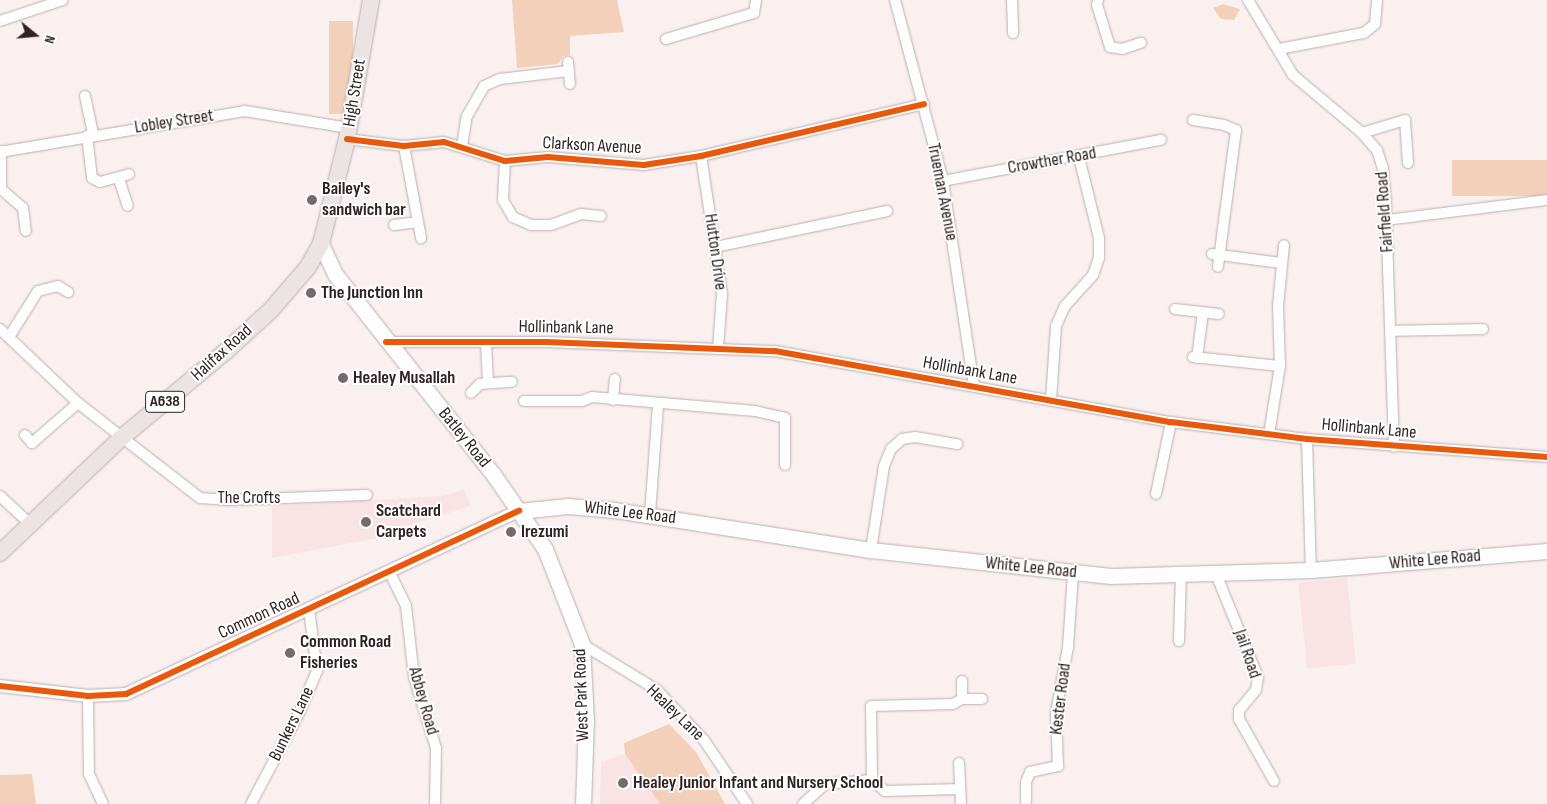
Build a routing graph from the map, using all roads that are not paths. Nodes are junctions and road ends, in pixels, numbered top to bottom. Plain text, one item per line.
1 (63, 0) edge
2 (370, 0) edge
3 (756, 0) edge
4 (895, 0) edge
5 (1012, 0) edge
6 (1098, 0) edge
7 (1248, 0) edge
8 (1377, 0) edge
9 (0, 21) edge
10 (1013, 33) dead end
11 (666, 39) dead end
12 (1141, 43) dead end
13 (1279, 49) junction
14 (570, 84) dead end
15 (85, 96) dead end
16 (924, 104) junction
17 (1193, 120) dead end
18 (1362, 132) junction
19 (348, 134) junction
20 (90, 136) junction
21 (1160, 140) dead end
22 (404, 146) junction
23 (462, 146) junction
24 (0, 152) edge
25 (702, 156) junction
26 (1079, 157) junction
27 (505, 161) junction
28 (1408, 163) dead end
29 (129, 174) dead end
30 (119, 179) junction
31 (943, 181) junction
32 (1547, 200) edge
33 (128, 206) dead end
34 (887, 211) dead end
35 (601, 216) dead end
36 (1386, 220) junction
37 (418, 222) junction
38 (394, 226) dead end
39 (26, 231) dead end
40 (422, 238) dead end
41 (321, 244) junction
42 (1284, 245) dead end
43 (715, 247) junction
44 (1216, 255) junction
45 (1281, 263) junction
46 (1218, 267) dead end
47 (68, 292) dead end
48 (1175, 309) dead end
49 (1203, 312) junction
50 (1219, 314) dead end
51 (0, 328) edge
52 (1483, 330) dead end
53 (1390, 331) junction
54 (9, 337) junction
55 (386, 342) junction
56 (486, 342) junction
57 (718, 348) junction
58 (1280, 366) junction
59 (614, 380) dead end
60 (488, 382) junction
61 (512, 382) dead end
62 (974, 387) junction
63 (471, 393) dead end
64 (613, 400) junction
65 (1051, 400) junction
66 (524, 401) dead end
67 (78, 404) junction
68 (658, 404) junction
69 (1172, 422) junction
70 (1269, 434) junction
71 (25, 435) dead end
72 (120, 439) junction
73 (1307, 439) junction
74 (957, 444) dead end
75 (1394, 447) junction
76 (1547, 457) edge
77 (785, 465) dead end
78 (1156, 494) dead end
79 (367, 495) dead end
80 (0, 496) edge
81 (519, 512) junction
82 (650, 514) junction
83 (30, 524) junction
84 (871, 550) junction
85 (1547, 551) edge
86 (0, 553) edge
87 (1311, 570) junction
88 (389, 571) junction
89 (1073, 573) junction
90 (1216, 574) junction
91 (1181, 575) junction
92 (309, 609) junction
93 (1179, 641) dead end
94 (582, 644) junction
95 (962, 681) dead end
96 (0, 686) edge
97 (88, 696) junction
98 (962, 698) junction
99 (982, 699) dead end
100 (959, 763) dead end
101 (872, 780) junction
102 (1274, 781) dead end
103 (960, 789) junction
104 (1026, 801) dead end
105 (103, 804) edge
106 (251, 804) edge
107 (436, 804) edge
108 (583, 804) edge
109 (747, 804) edge
110 (804, 804) edge
111 (961, 804) edge

1 - 9 street
2 - 19 main road, High Street / A638
3 - 11 street
4 - 16 street, Trueman Avenue
5 - 10 street
6 - 12 street
7 - 13 street, Fairfield Road
8 - 13 street
13 - 18 street, Fairfield Road
14 - 23 street
15 - 20 street
16 - 25 street, Clarkson Avenue
16 - 31 street, Trueman Avenue
17 - 44 street
18 - 28 street
18 - 36 street, Fairfield Road
19 - 20 street, Lobley Street
19 - 22 street, Clarkson Avenue
19 - 41 main road, High Street / A638
20 - 24 street, Lobley Street
20 - 30 street
21 - 26 street, Crowther Road
22 - 23 street, Clarkson Avenue
22 - 37 street
23 - 27 street, Clarkson Avenue
24 - 39 street
25 - 27 street, Clarkson Avenue
25 - 43 street, Hutton Drive
26 - 31 street, Crowther Road
26 - 65 street
27 - 35 street
29 - 30 street
30 - 33 street
31 - 62 street, Trueman Avenue
32 - 36 street
34 - 43 street
36 - 53 street, Fairfield Road
37 - 38 street
37 - 40 street
41 - 55 main road, Batley Road
41 - 72 main road, Halifax Road / A638
42 - 45 street
43 - 57 street, Hutton Drive
44 - 45 street
44 - 46 street
45 - 58 street
47 - 54 street
48 - 49 street
49 - 50 street
49 - 58 street
51 - 54 street, The Crofts
52 - 53 street
53 - 75 street, Fairfield Road
54 - 67 street, The Crofts
55 - 56 street, Hollinbank Lane
55 - 81 main road, Batley Road
56 - 57 street, Hollinbank Lane
56 - 60 street
57 - 62 street, Hollinbank Lane
58 - 70 street
59 - 64 street
60 - 61 street
60 - 63 street
62 - 65 street, Hollinbank Lane
64 - 66 street
64 - 68 street
65 - 69 street, Hollinbank Lane
67 - 71 street
67 - 72 street, The Crofts
68 - 77 street
68 - 82 street
69 - 70 street, Hollinbank Lane
69 - 78 street
70 - 73 street, Hollinbank Lane
72 - 79 street, The Crofts
72 - 83 main road, Halifax Road / A638
73 - 75 street, Hollinbank Lane
73 - 87 street
74 - 84 street
75 - 76 street, Hollinbank Lane
80 - 83 street
81 - 82 main road, White Lee Road
81 - 88 street, Common Road
81 - 94 main road, West Park Road
82 - 84 main road, White Lee Road
83 - 86 main road, Halifax Road / A638
84 - 89 main road, White Lee Road
85 - 87 main road, White Lee Road
87 - 90 main road, White Lee Road
88 - 92 street, Common Road
88 - 107 street, Abbey Road
89 - 91 main road, White Lee Road
89 - 104 street, Kester Road
90 - 91 main road, White Lee Road
90 - 102 street, Jail Road
91 - 93 street
92 - 97 street, Common Road
92 - 106 street, Bunkers Lane
94 - 108 main road, West Park Road
94 - 109 street, Healey Lane
95 - 98 street
96 - 97 street, Common Road
97 - 105 street
98 - 99 street
98 - 101 street
100 - 103 street
101 - 103 street
101 - 110 street
103 - 111 street

